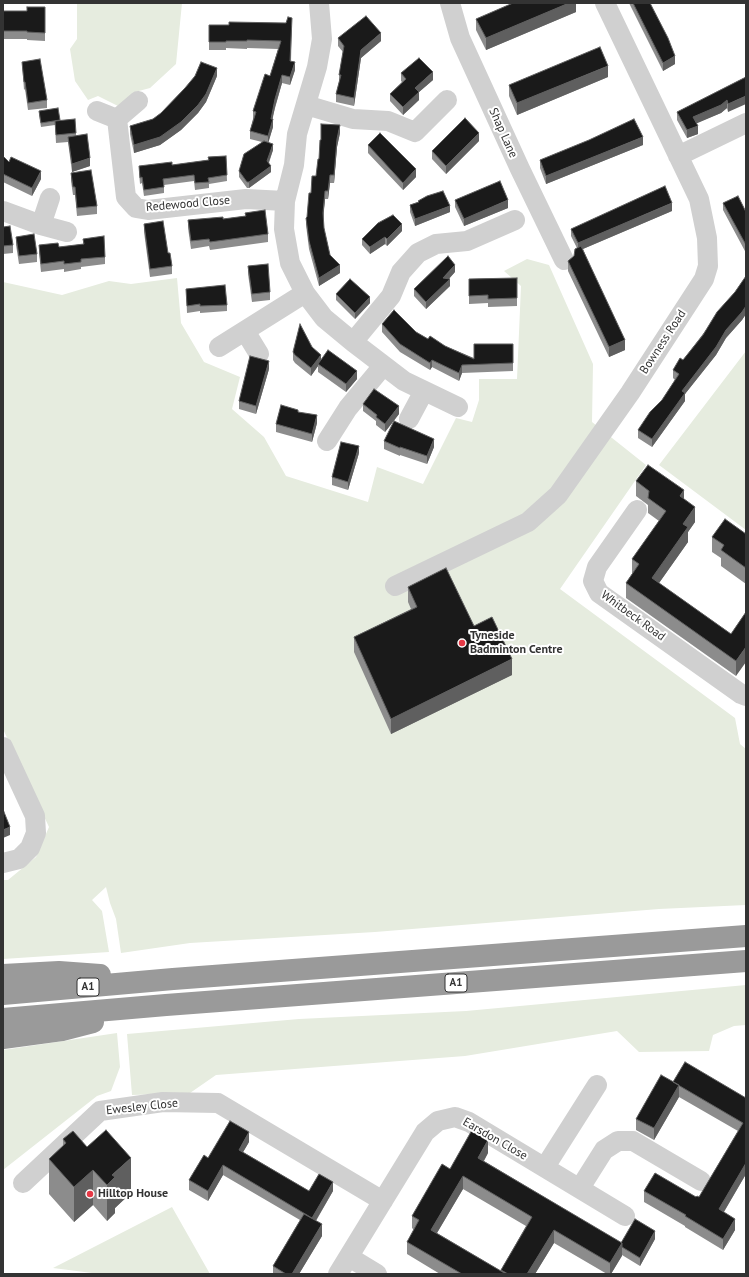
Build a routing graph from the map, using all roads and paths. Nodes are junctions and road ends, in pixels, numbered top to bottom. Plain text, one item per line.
1 (319, 3) edge
2 (450, 3) edge
3 (605, 3) edge
4 (447, 100) dead end
5 (138, 101) dead end
6 (306, 105) junction
7 (97, 110) dead end
8 (117, 119) junction
9 (746, 123) edge
10 (678, 156) junction
11 (50, 198) dead end
12 (285, 202) junction
13 (3, 211) edge
14 (515, 220) dead end
15 (42, 225) junction
16 (67, 232) dead end
17 (564, 260) dead end
18 (305, 294) junction
19 (245, 331) junction
20 (353, 342) junction
21 (219, 347) dead end
22 (259, 354) dead end
23 (383, 366) junction
24 (424, 391) junction
25 (458, 407) dead end
26 (409, 418) dead end
27 (328, 441) dead end
28 (636, 510) dead end
29 (395, 586) dead end
30 (746, 696) edge
31 (3, 747) edge
32 (3, 863) edge
33 (746, 936) edge
34 (746, 961) edge
35 (3, 975) edge
36 (173, 979) junction
37 (3, 994) edge
38 (166, 1005) junction
39 (3, 1019) edge
40 (3, 1038) edge
41 (597, 1085) dead end
42 (545, 1168) junction
43 (701, 1181) dead end
44 (23, 1183) dead end
45 (580, 1188) junction
46 (383, 1201) junction
47 (625, 1216) dead end
48 (349, 1257) junction
49 (338, 1274) edge
50 (377, 1274) edge

1 - 6 street
2 - 17 street, Shap Lane
3 - 10 street, Bowness Road
4 - 6 street
5 - 8 street
6 - 12 street
7 - 8 street
8 - 12 street, Redewood Close
9 - 10 street
10 - 29 street, Bowness Road
11 - 15 street
12 - 18 street
13 - 15 street
14 - 20 street
15 - 16 street
18 - 19 street
18 - 20 street
19 - 21 street
19 - 22 street
20 - 23 street
23 - 24 street
23 - 27 street
24 - 25 street
24 - 26 street
28 - 30 street, Whitbeck Road
31 - 32 street
33 - 36 highway, A1
34 - 38 highway, A1
35 - 36 highway
36 - 37 highway, A1
38 - 39 highway, A1
38 - 40 highway
41 - 42 street
42 - 45 street, Earsdon Close
42 - 46 street, Earsdon Close
43 - 45 street
44 - 46 street, Ewesley Close
45 - 47 street, Earsdon Close
46 - 48 street, Earsdon Close
48 - 49 street, Earsdon Close
48 - 50 street

